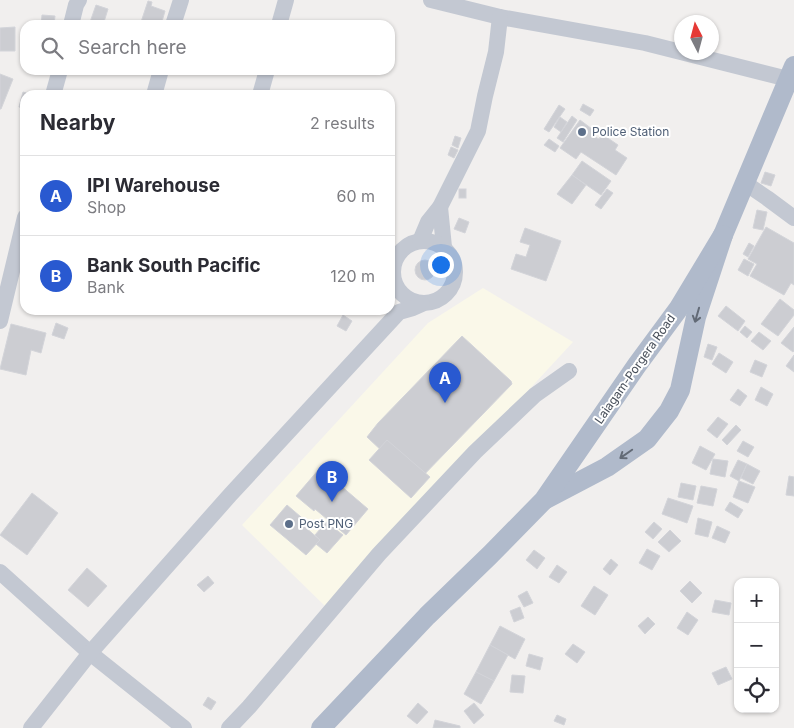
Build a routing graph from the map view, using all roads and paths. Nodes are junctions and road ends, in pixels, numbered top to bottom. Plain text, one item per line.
1 (79, 0) edge
2 (181, 0) edge
3 (286, 0) edge
4 (431, 0) edge
5 (500, 17) junction
6 (73, 20) edge
7 (175, 20) edge
8 (280, 20) edge
9 (791, 72) edge
10 (59, 75) edge
11 (160, 75) edge
12 (266, 75) edge
13 (54, 90) edge
14 (155, 90) edge
15 (261, 90) edge
16 (745, 183) junction
17 (440, 207) junction
18 (794, 218) edge
19 (723, 235) junction
20 (20, 238) edge
21 (420, 241) junction
22 (444, 247) junction
23 (395, 264) edge
24 (395, 283) edge
25 (395, 288) edge
26 (422, 304) junction
27 (399, 312) junction
28 (0, 321) edge
29 (569, 371) dead end
30 (544, 500) junction
31 (0, 572) edge
32 (90, 653) junction
33 (30, 728) edge
34 (184, 728) edge
35 (229, 728) edge
36 (321, 728) edge

1 - 6 street
2 - 7 street
3 - 8 street
4 - 5 street
5 - 9 street
5 - 17 street
9 - 16 main road, Laiagam-Porgera Road
10 - 13 street
11 - 14 street
12 - 15 street
16 - 18 street
16 - 19 main road, Laiagam-Porgera Road
17 - 21 street
17 - 22 street
19 - 30 main road, Laiagam-Porgera Road
19 -> 30 main road, Laiagam-Porgera Road
20 - 28 street
21 - 22 street
21 - 23 street
22 - 26 street
24 - 26 street
25 - 27 street
26 - 27 street
27 - 32 street
29 - 35 street
30 - 36 main road, Laiagam-Porgera Road
31 - 32 street
32 - 33 street
32 - 34 street

